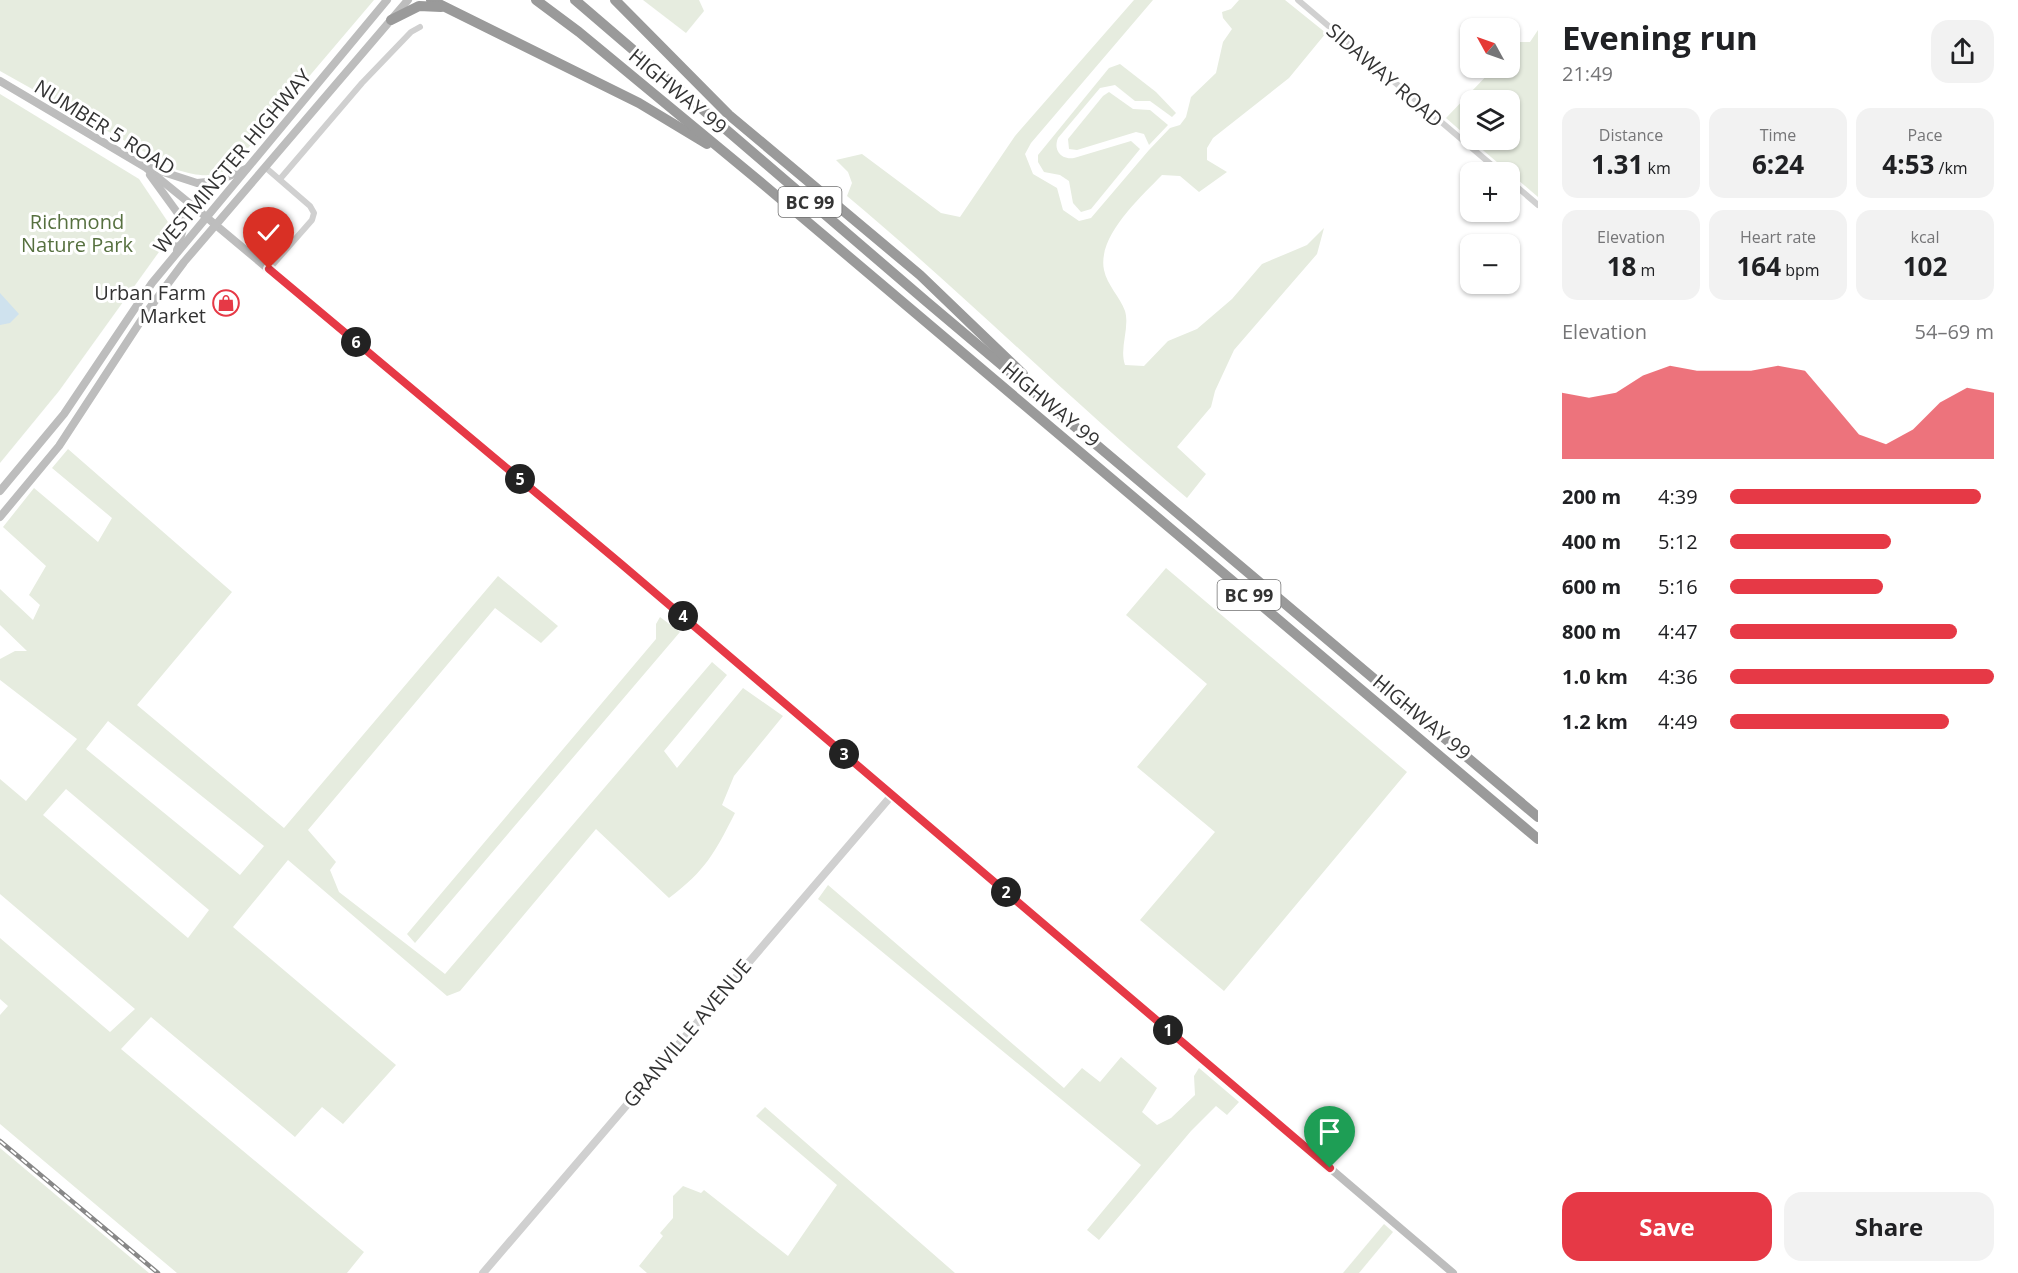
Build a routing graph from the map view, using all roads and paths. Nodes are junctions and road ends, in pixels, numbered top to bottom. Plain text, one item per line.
1 (387, 0) edge
2 (408, 0) edge
3 (431, 0) edge
4 (536, 0) edge
5 (575, 0) edge
6 (615, 0) edge
7 (1298, 0) edge
8 (441, 7) junction
9 (391, 20) junction
10 (420, 27) dead end
11 (0, 81) edge
12 (723, 152) junction
13 (1488, 162) edge
14 (145, 167) junction
15 (265, 167) junction
16 (247, 169) junction
17 (280, 180) junction
18 (1520, 189) edge
19 (1538, 205) edge
20 (206, 217) junction
21 (216, 225) junction
22 (175, 255) junction
23 (269, 269) junction
24 (1047, 402) junction
25 (0, 491) edge
26 (0, 517) edge
27 (892, 795) junction
28 (1538, 817) edge
29 (1538, 839) edge
30 (483, 1273) edge
31 (1454, 1273) edge

1 - 16 main road, WESTMINSTER HIGHWAY
2 - 9 main road, WESTMINSTER HIGHWAY
3 - 8 highway
4 - 12 highway, HIGHWAY 99 / BC 99
5 - 24 highway, HIGHWAY 99 / BC 99
6 - 24 highway
7 - 13 street, SIDAWAY ROAD
8 - 9 highway
8 - 12 highway
9 - 15 main road, WESTMINSTER HIGHWAY
10 - 17 street
11 - 14 main road, NUMBER 5 ROAD
12 - 29 highway, HIGHWAY 99 / BC 99
14 - 16 main road
14 - 20 main road, NUMBER 5 ROAD
14 - 22 main road
15 - 17 street, WESTMINSTER HIGHWAY
15 - 21 main road, WESTMINSTER HIGHWAY
16 - 20 main road, WESTMINSTER HIGHWAY
17 - 23 street, WESTMINSTER HIGHWAY
18 - 19 street
20 - 21 main road, NUMBER 5 ROAD
20 - 22 main road, WESTMINSTER HIGHWAY
21 - 23 main road, NUMBER 5 ROAD
21 - 26 main road, WESTMINSTER HIGHWAY
22 - 25 main road, WESTMINSTER HIGHWAY
23 - 27 main road, NUMBER 5 ROAD
24 - 28 highway, HIGHWAY 99 / BC 99
27 - 30 street, GRANVILLE AVENUE
27 - 31 main road, NUMBER 5 ROAD

